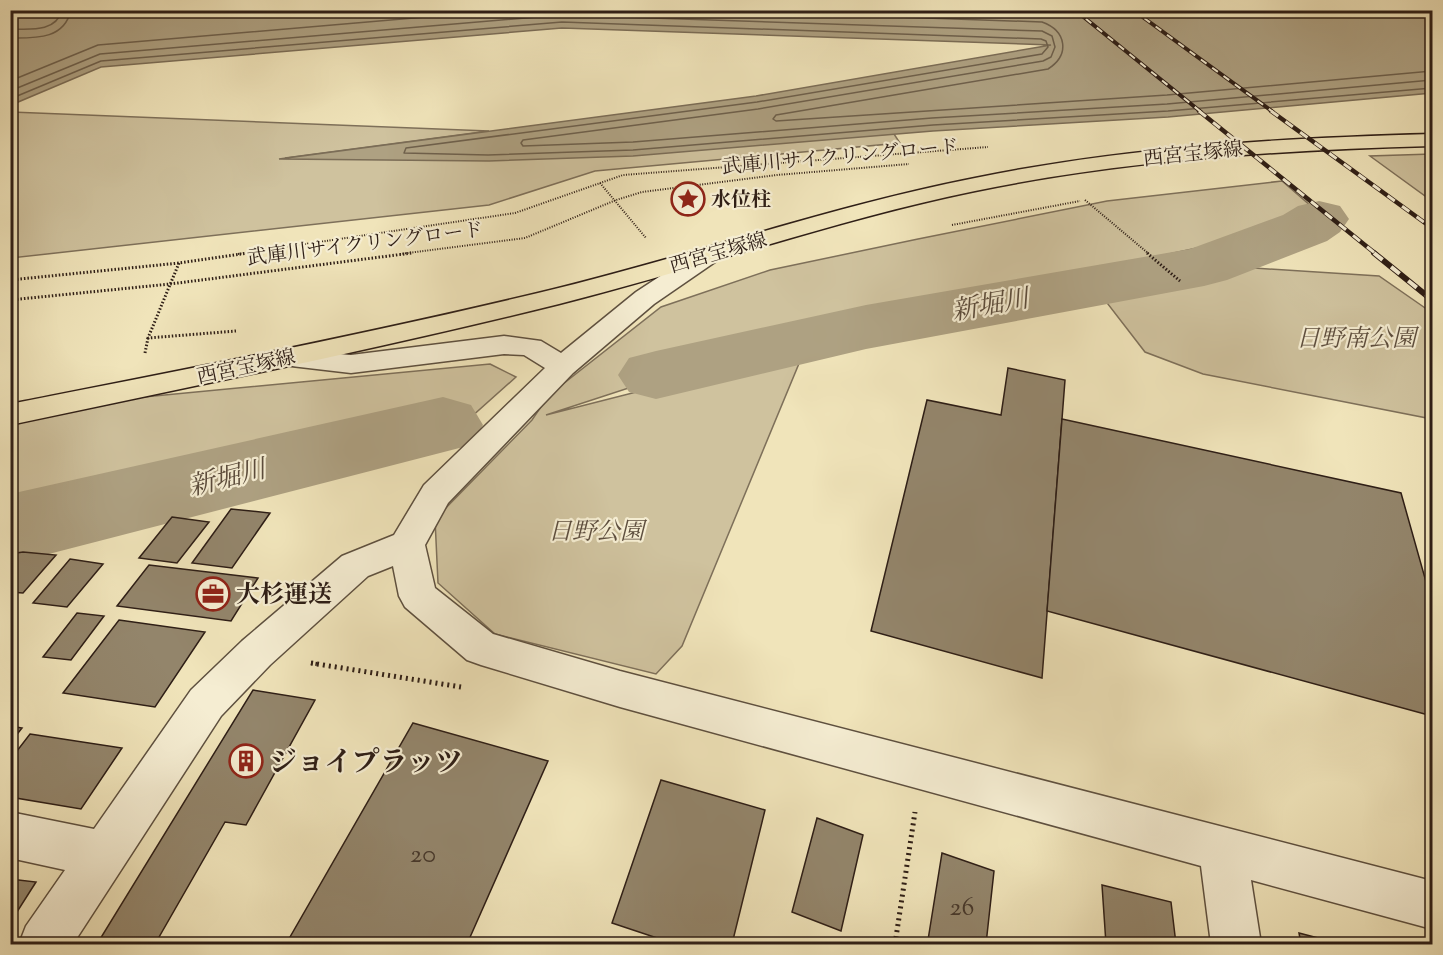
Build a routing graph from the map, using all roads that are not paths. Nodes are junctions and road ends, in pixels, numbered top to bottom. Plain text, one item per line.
1 (1432, 133) edge
2 (1432, 140) edge
3 (1235, 148) junction
4 (706, 257) junction
5 (284, 358) junction
6 (563, 366) junction
7 (10, 415) edge
8 (407, 545) junction
9 (10, 835) edge
10 (1223, 851) junction
11 (104, 855) junction
12 (1432, 905) edge
13 (44, 945) edge
14 (1236, 945) edge

1 - 3 main road
2 - 3 main road, 西宮宝塚線
3 - 4 main road, 西宮宝塚線
4 - 5 main road, 西宮宝塚線
4 - 6 street
5 - 6 street
5 - 7 main road, 西宮宝塚線
6 - 8 street
8 - 10 street
8 - 11 street
9 - 11 street
10 - 12 street
10 - 14 street
11 - 13 street

